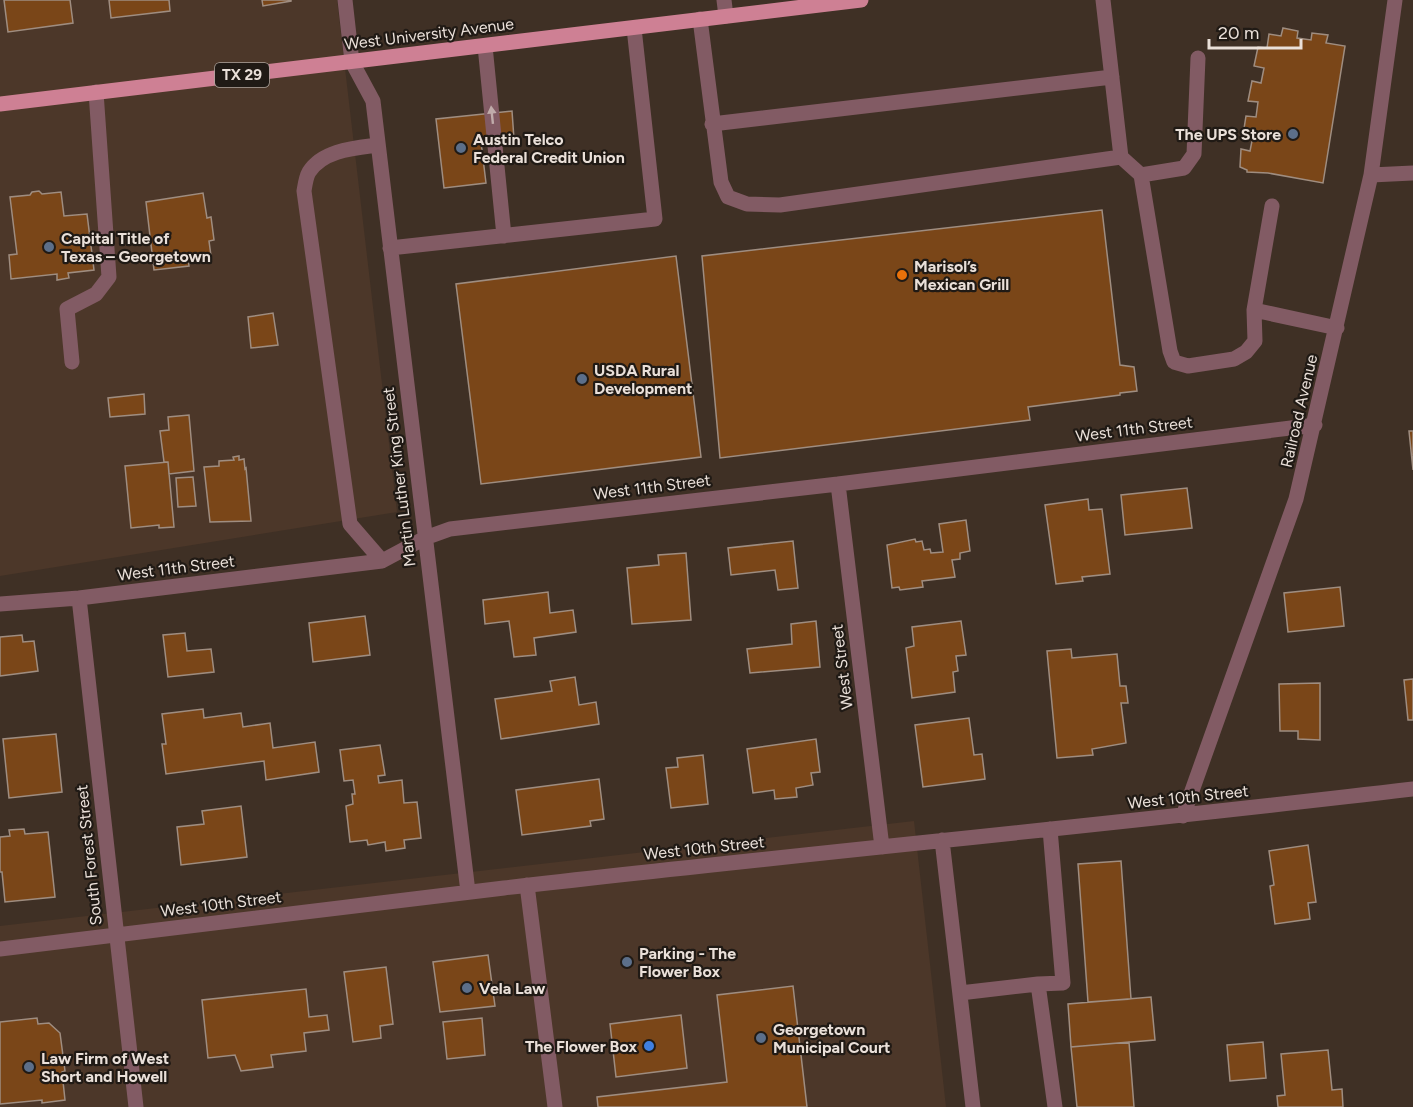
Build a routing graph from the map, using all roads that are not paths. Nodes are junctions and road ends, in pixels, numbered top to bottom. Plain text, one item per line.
1 (345, 0) edge
2 (723, 0) edge
3 (861, 0) edge
4 (1103, 0) edge
5 (1395, 0) edge
6 (726, 16) junction
7 (700, 19) junction
8 (634, 28) junction
9 (485, 46) junction
10 (1198, 58) dead end
11 (352, 62) junction
12 (1112, 76) junction
13 (96, 92) junction
14 (0, 104) edge
15 (712, 124) junction
16 (378, 145) junction
17 (1121, 157) junction
18 (1413, 173) edge
19 (1141, 175) junction
20 (1371, 175) junction
21 (1272, 206) dead end
22 (504, 236) junction
23 (390, 248) junction
24 (1254, 310) junction
25 (1337, 328) junction
26 (72, 362) dead end
27 (1315, 425) junction
28 (838, 484) junction
29 (425, 538) junction
30 (382, 561) junction
31 (79, 598) junction
32 (0, 604) edge
33 (1413, 789) edge
34 (1183, 816) junction
35 (1050, 829) junction
36 (942, 840) junction
37 (882, 847) junction
38 (527, 885) junction
39 (468, 892) junction
40 (116, 935) junction
41 (0, 949) edge
42 (1038, 984) junction
43 (960, 993) junction
44 (136, 1107) edge
45 (555, 1107) edge
46 (973, 1107) edge
47 (1055, 1107) edge

1 - 11 street
2 - 6 street
3 - 6 main road, West University Avenue / TX 29
4 - 12 street
5 - 20 street, Railroad Avenue
6 - 7 main road, West University Avenue / TX 29
7 - 8 main road, West University Avenue / TX 29
7 - 15 street
8 - 9 main road, West University Avenue / TX 29
8 - 22 street
9 - 11 main road, West University Avenue / TX 29
22 -> 9 street
10 - 19 street
11 - 13 main road, West University Avenue / TX 29
11 - 16 street, Martin Luther King Street
12 - 15 street
12 - 17 street
13 - 14 main road, West University Avenue / TX 29
13 - 26 street
15 - 17 street
16 - 23 street, Martin Luther King Street
16 - 30 street
17 - 19 street
18 - 20 street
19 - 24 street
20 - 25 street, Railroad Avenue
21 - 24 street
22 - 23 street
23 - 29 street, Martin Luther King Street
24 - 25 street
25 - 27 street, Railroad Avenue
27 - 28 street, West 11th Street
27 - 34 street, Railroad Avenue
28 - 29 street, West 11th Street
28 - 37 street, West Street
29 - 30 street, West 11th Street
29 - 39 street, Martin Luther King Street
30 - 31 street, West 11th Street
31 - 32 street, West 11th Street
31 - 40 street, South Forest Street
33 - 34 street, West 10th Street
34 - 35 street, West 10th Street
35 - 36 street, West 10th Street
35 - 42 street
36 - 37 street, West 10th Street
36 - 43 street
37 - 38 street, West 10th Street
38 - 39 street, West 10th Street
38 - 45 street
39 - 40 street, West 10th Street
40 - 41 street, West 10th Street
40 - 44 street, South Forest Street
42 - 43 street
42 - 47 street
43 - 46 street

